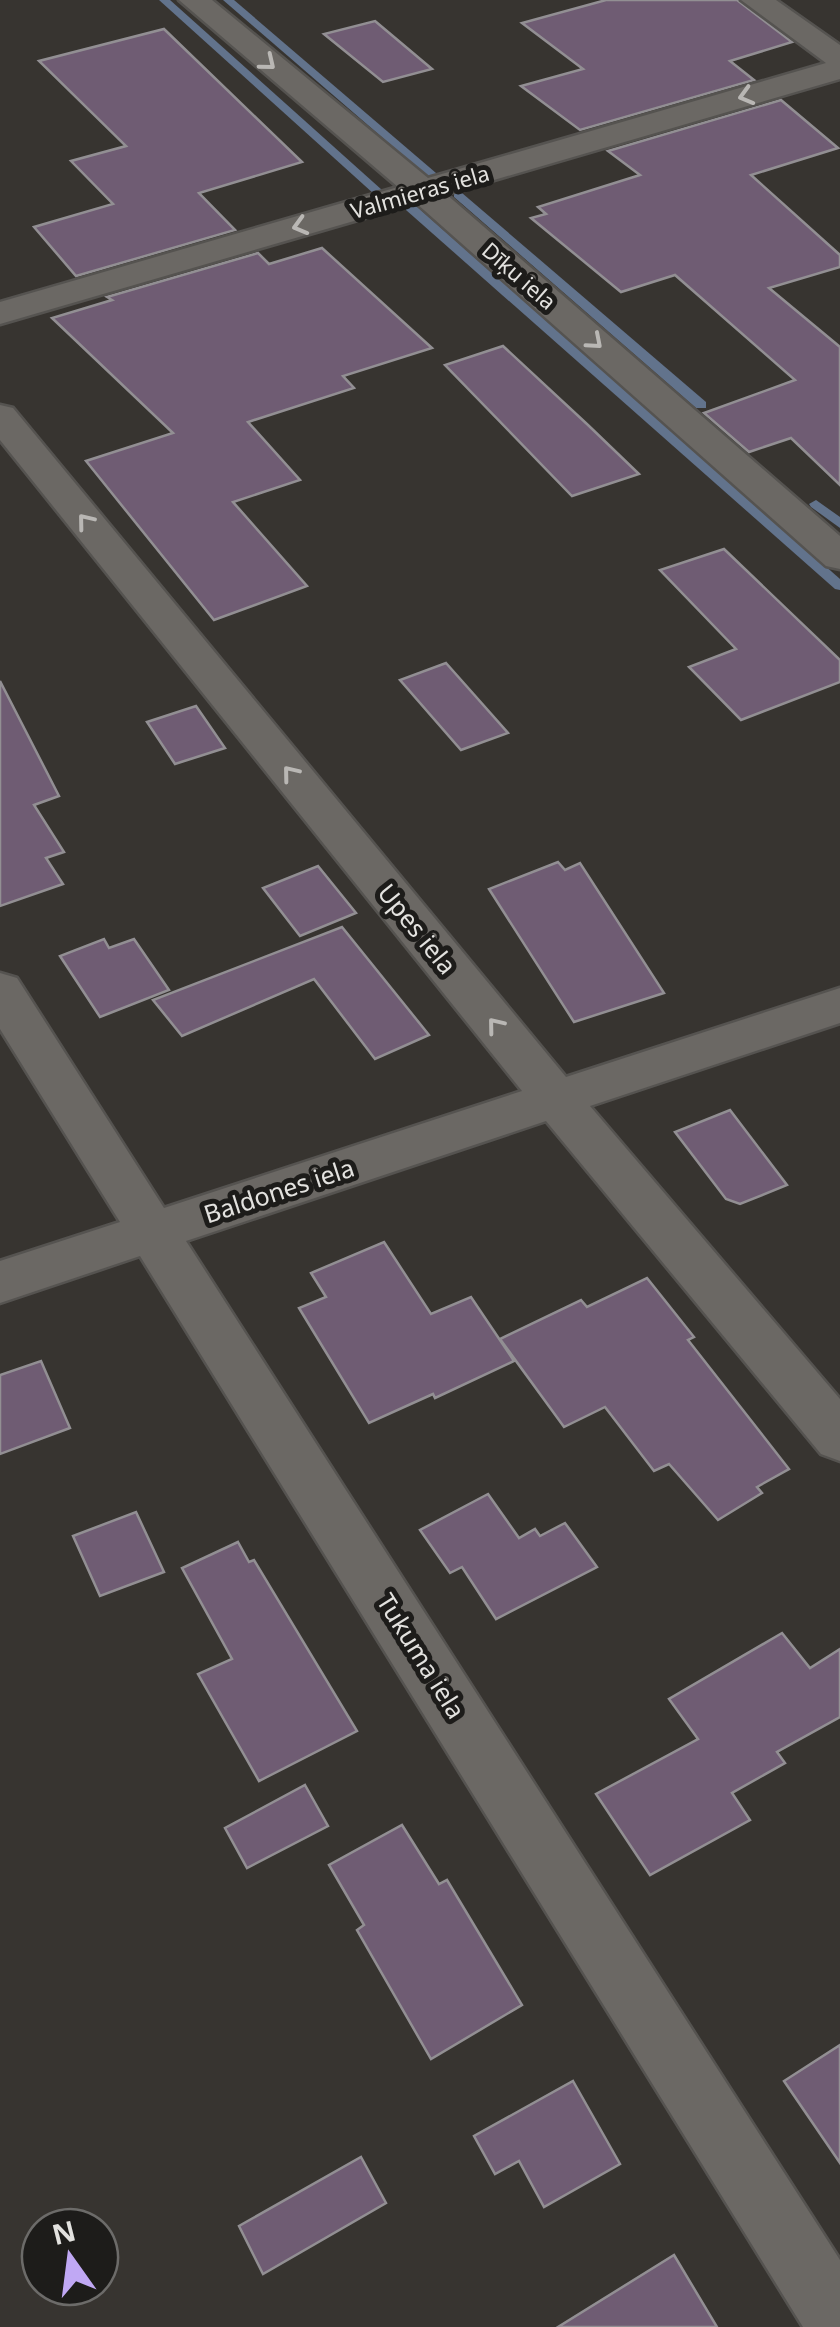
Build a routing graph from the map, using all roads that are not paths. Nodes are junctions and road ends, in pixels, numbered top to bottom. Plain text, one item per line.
1 (194, 0) edge
2 (756, 0) edge
3 (840, 59) edge
4 (840, 69) edge
5 (423, 191) junction
6 (0, 313) edge
7 (0, 416) edge
8 (840, 557) edge
9 (0, 990) edge
10 (840, 1005) edge
11 (557, 1100) junction
12 (155, 1232) junction
13 (0, 1282) edge
14 (840, 1438) edge
15 (840, 2323) edge

1 -> 5 street, Dīķu iela
2 - 3 street
4 -> 5 street, Valmieras iela
5 -> 6 street, Valmieras iela
5 -> 8 street, Dīķu iela
11 -> 7 street, Upes iela
9 - 12 street, Tukuma iela
10 - 11 street, Baldones iela
11 - 12 street, Baldones iela
11 - 14 street, Upes iela
12 - 13 street, Baldones iela
12 - 15 street, Tukuma iela

